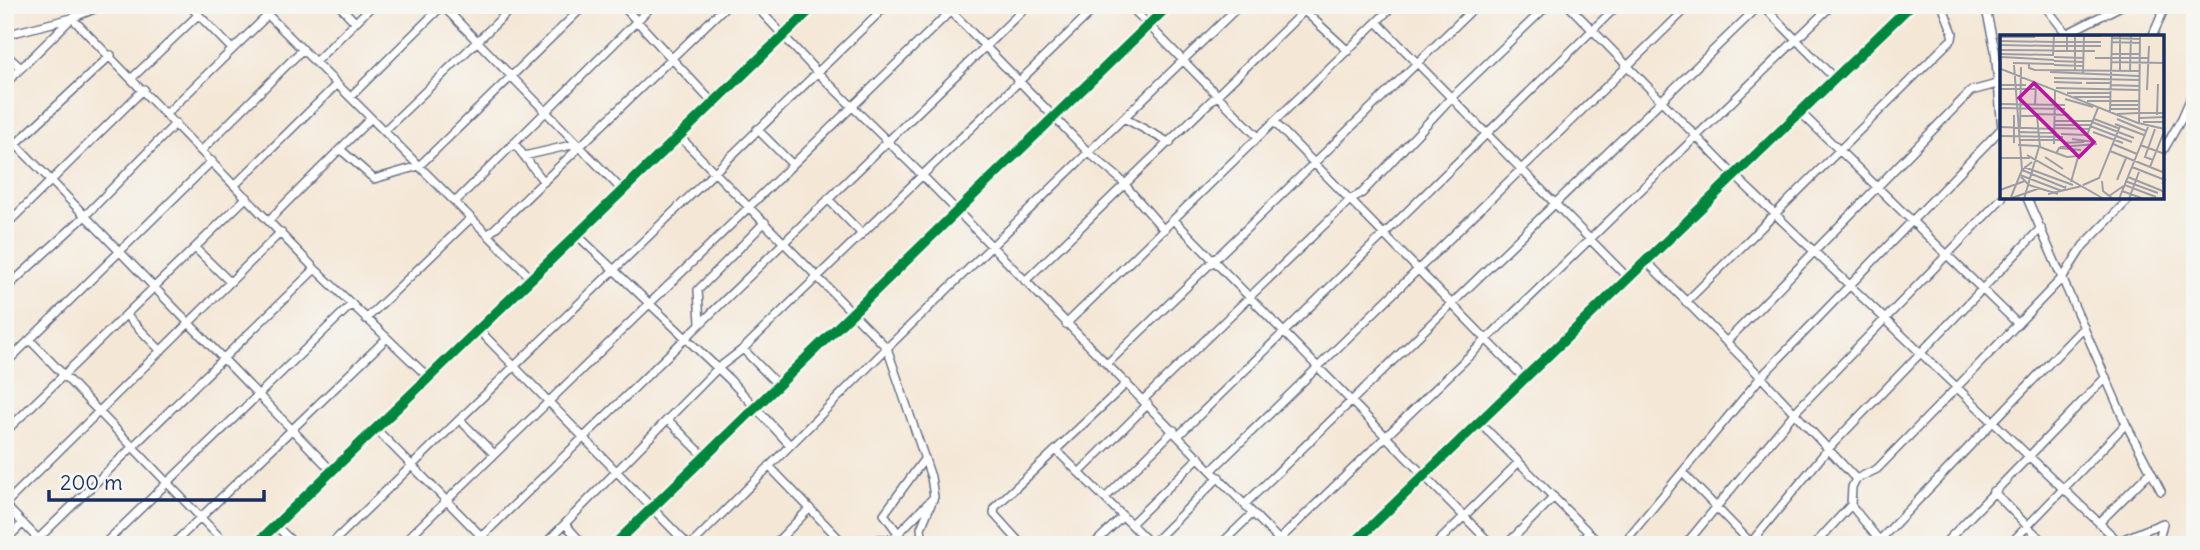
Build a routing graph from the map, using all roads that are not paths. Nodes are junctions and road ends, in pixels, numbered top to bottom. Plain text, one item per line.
1 (103, 5) edge
2 (189, 5) edge
3 (258, 5) edge
4 (339, 5) edge
5 (373, 5) edge
6 (442, 5) edge
7 (515, 5) edge
8 (585, 5) edge
9 (622, 5) edge
10 (653, 5) edge
11 (727, 5) edge
12 (755, 5) edge
13 (815, 5) edge
14 (887, 5) edge
15 (1028, 5) edge
16 (1098, 5) edge
17 (1129, 5) edge
18 (1169, 5) edge
19 (1240, 5) edge
20 (1394, 5) edge
21 (1477, 5) edge
22 (1548, 5) edge
23 (1568, 5) edge
24 (1618, 5) edge
25 (1690, 5) edge
26 (1761, 5) edge
27 (1832, 5) edge
28 (1911, 5) edge
29 (1942, 5) edge
30 (1985, 5) edge
31 (2044, 5) edge
32 (2123, 5) edge
33 (2166, 5) edge
34 (951, 7) edge
35 (1301, 8) edge
36 (198, 15) junction
37 (268, 15) junction
38 (72, 18) junction
39 (637, 21) junction
40 (355, 22) junction
41 (1377, 22) junction
42 (1148, 25) junction
43 (1592, 31) junction
44 (5, 35) edge
45 (2063, 35) edge
46 (2153, 35) edge
47 (783, 36) junction
48 (1795, 40) junction
49 (478, 42) junction
50 (986, 48) junction
51 (232, 49) junction
52 (303, 50) junction
53 (1348, 51) junction
54 (5, 54) edge
55 (111, 55) junction
56 (673, 60) junction
57 (1183, 60) junction
58 (315, 62) junction
59 (1418, 63) junction
60 (1626, 66) junction
61 (21, 68) junction
62 (816, 71) junction
63 (512, 77) junction
64 (133, 78) junction
65 (1835, 78) junction
66 (1019, 80) junction
67 (1999, 82) edge
68 (5, 84) edge
69 (337, 84) junction
70 (2195, 88) edge
71 (144, 89) junction
72 (1218, 95) junction
73 (350, 97) junction
74 (1451, 98) junction
75 (712, 102) junction
76 (1662, 102) junction
77 (851, 106) junction
78 (1800, 112) junction
79 (167, 113) junction
80 (545, 113) junction
81 (1053, 117) junction
82 (371, 118) junction
83 (1124, 118) junction
84 (1274, 122) junction
85 (176, 123) junction
86 (757, 129) junction
87 (384, 131) junction
88 (2000, 131) edge
89 (5, 133) edge
90 (1487, 134) junction
91 (678, 135) junction
92 (1258, 137) junction
93 (1697, 137) junction
94 (887, 141) junction
95 (1170, 143) junction
96 (16, 144) junction
97 (514, 144) junction
98 (578, 146) junction
99 (2165, 147) edge
100 (340, 149) junction
101 (202, 150) junction
102 (1841, 151) junction
103 (1088, 152) junction
104 (5, 154) edge
105 (524, 156) junction
106 (212, 161) junction
107 (1314, 162) junction
108 (792, 164) junction
109 (419, 166) junction
110 (1522, 169) junction
111 (715, 171) junction
112 (923, 176) junction
113 (1735, 176) junction
114 (50, 181) junction
115 (544, 182) junction
116 (235, 185) junction
117 (1125, 187) junction
118 (1876, 187) junction
119 (621, 190) junction
120 (247, 197) junction
121 (828, 199) junction
122 (1351, 199) junction
123 (2001, 200) edge
124 (2028, 200) edge
125 (2128, 200) edge
126 (455, 202) junction
127 (1556, 204) junction
128 (748, 206) junction
129 (956, 212) junction
130 (1777, 215) junction
131 (84, 217) junction
132 (471, 218) junction
133 (269, 220) junction
134 (1174, 220) junction
135 (1912, 221) junction
136 (765, 222) junction
137 (5, 226) edge
138 (2041, 228) junction
139 (1164, 230) junction
140 (281, 232) junction
141 (576, 234) junction
142 (862, 234) junction
143 (1383, 234) junction
144 (488, 235) junction
145 (1590, 239) junction
146 (784, 241) junction
147 (992, 248) junction
148 (196, 249) junction
149 (1814, 250) junction
150 (118, 253) junction
151 (1946, 254) junction
152 (1646, 261) junction
153 (1214, 262) junction
154 (315, 269) junction
155 (1416, 269) junction
156 (614, 270) junction
157 (819, 276) junction
158 (2064, 276) junction
159 (530, 277) junction
160 (1628, 278) junction
161 (1025, 281) junction
162 (230, 282) junction
163 (1850, 284) junction
164 (154, 288) junction
165 (1982, 288) junction
166 (5, 289) edge
167 (1247, 297) junction
168 (1686, 302) junction
169 (649, 303) junction
170 (352, 304) junction
171 (1453, 304) junction
172 (852, 312) junction
173 (126, 315) junction
174 (1885, 318) junction
175 (366, 319) junction
176 (700, 323) junction
177 (188, 324) junction
178 (1066, 324) junction
179 (2018, 324) junction
180 (2084, 327) junction
181 (478, 329) junction
182 (1282, 332) junction
183 (387, 338) junction
184 (685, 338) junction
185 (30, 340) junction
186 (1487, 341) junction
187 (1726, 342) junction
188 (887, 348) junction
189 (743, 349) junction
190 (161, 351) junction
191 (1921, 353) junction
192 (223, 359) junction
193 (5, 364) edge
194 (1107, 364) junction
195 (515, 366) junction
196 (1318, 367) junction
197 (718, 369) junction
198 (64, 374) junction
199 (428, 377) junction
200 (1761, 377) junction
201 (2106, 377) junction
202 (1525, 379) junction
203 (1127, 383) junction
204 (778, 385) junction
205 (1958, 386) junction
206 (258, 396) junction
207 (549, 400) junction
208 (1352, 401) junction
209 (1145, 402) junction
210 (754, 410) junction
211 (99, 412) junction
212 (1795, 412) junction
213 (460, 420) junction
214 (669, 421) junction
215 (1992, 421) junction
216 (1480, 423) junction
217 (2126, 424) junction
218 (375, 428) junction
219 (292, 430) junction
220 (5, 432) edge
221 (1176, 432) junction
222 (584, 436) junction
223 (1387, 438) junction
224 (790, 445) junction
225 (132, 446) junction
226 (1828, 449) junction
227 (1056, 450) junction
228 (494, 454) junction
229 (2029, 455) junction
230 (704, 456) junction
231 (1199, 457) junction
232 (925, 458) junction
233 (1519, 462) junction
234 (413, 465) junction
235 (769, 466) junction
236 (331, 470) junction
237 (1212, 470) junction
238 (618, 471) junction
239 (2150, 472) junction
240 (1079, 473) junction
241 (1683, 473) junction
242 (1219, 477) junction
243 (1424, 477) junction
244 (1856, 479) junction
245 (168, 482) junction
246 (2064, 489) junction
247 (2161, 491) dead end
248 (1993, 492) junction
249 (934, 497) junction
250 (1554, 497) junction
251 (1105, 498) junction
252 (446, 500) junction
253 (1245, 504) junction
254 (5, 505) edge
255 (1852, 505) junction
256 (1716, 507) junction
257 (652, 508) junction
258 (809, 509) junction
259 (1253, 513) junction
260 (1122, 516) junction
261 (1464, 517) junction
262 (201, 518) junction
263 (23, 523) junction
264 (2099, 523) junction
265 (565, 524) junction
266 (1131, 524) junction
267 (276, 526) junction
268 (2027, 526) junction
269 (898, 533) junction
270 (1588, 533) junction
271 (482, 536) junction
272 (5, 541) edge
273 (2118, 541) junction
274 (41, 542) edge
275 (889, 542) edge
276 (1282, 542) edge
277 (1879, 543) edge
278 (1751, 544) edge
279 (103, 545) edge
280 (172, 545) edge
281 (227, 545) edge
282 (255, 545) edge
283 (296, 545) edge
284 (330, 545) edge
285 (401, 545) edge
286 (473, 545) edge
287 (490, 545) edge
288 (544, 545) edge
289 (584, 545) edge
290 (614, 545) edge
291 (690, 545) edge
292 (774, 545) edge
293 (845, 545) edge
294 (868, 545) edge
295 (923, 545) edge
296 (1022, 545) edge
297 (1093, 545) edge
298 (1151, 545) edge
299 (1220, 545) edge
300 (1352, 545) edge
301 (1435, 545) edge
302 (1492, 545) edge
303 (1506, 545) edge
304 (1576, 545) edge
305 (1601, 545) edge
306 (1622, 545) edge
307 (1685, 545) edge
308 (1815, 545) edge
309 (1943, 545) edge
310 (2009, 545) edge
311 (2046, 545) edge
312 (2109, 545) edge
313 (2158, 545) edge

1 - 38 street
2 - 36 street
3 - 37 street
4 - 40 street
5 - 40 street
6 - 49 street
6 - 73 street
7 - 49 street
8 - 63 street
9 - 39 street
10 - 39 street
11 - 56 street
12 - 47 street
13 - 47 street
14 - 62 street
15 - 50 street
16 - 66 street
17 - 42 street
18 - 42 street
19 - 57 street
20 - 41 street
21 - 59 street
22 - 74 street
23 - 43 street
24 - 43 street
25 - 60 street
26 - 48 street
26 - 76 street
27 - 48 street
28 - 65 street
29 - 102 street
30 - 67 street
31 - 45 street
32 - 45 street
33 - 46 street
34 - 50 street
34 - 77 street
35 - 53 street
35 - 72 street
36 - 51 street
36 - 64 street
37 - 51 street
37 - 52 street
38 - 44 street
38 - 55 street
38 - 61 street
39 - 56 street
39 - 80 street
40 - 58 street
41 - 53 street
41 - 59 street
42 - 57 street
42 - 81 street
43 - 60 street
43 - 90 street
47 - 62 street
47 - 75 street
48 - 65 street
48 - 93 street
49 - 63 street
49 - 87 street
50 - 66 street
50 - 94 street
51 - 79 street
52 - 58 street
52 - 101 street
53 - 84 street
54 - 61 street
55 - 64 street
55 - 96 street
56 - 75 street
56 - 98 street
57 - 72 street
57 - 83 street
58 - 69 street
59 - 74 street
59 - 107 street
60 - 76 street
60 - 110 street
61 - 68 street
62 - 77 street
62 - 86 street
63 - 80 street
63 - 109 street
64 - 71 street
65 - 78 street
66 - 81 street
66 - 112 street
67 - 118 street
69 - 73 street
69 - 116 street
70 - 99 street
71 - 79 street
71 - 114 street
72 - 92 street
72 - 95 street
73 - 82 street
74 - 90 street
74 - 122 street
75 - 91 street
76 - 93 street
76 - 127 street
77 - 94 street
77 - 108 street
78 - 102 street
78 - 113 street
79 - 85 street
80 - 97 street
80 - 98 street
81 - 103 street
81 - 129 street
82 - 87 street
82 - 100 street
83 - 95 street
83 - 103 street
84 - 92 street
84 - 107 street
85 - 101 street
85 - 131 street
86 - 108 street
86 - 111 street
87 - 109 street
88 - 135 street
89 - 96 street
90 - 110 street
90 - 143 street
91 - 111 street
91 - 119 street
92 - 134 street
93 - 113 street
93 - 145 street
94 - 112 street
94 - 121 street
95 - 117 street
96 - 104 street
96 - 114 street
97 - 105 street
97 - 126 street
98 - 105 street
98 - 115 street
98 - 119 street
100 - 109 street
100 - 133 street
101 - 106 street
102 - 118 street
102 - 130 street
103 - 117 street
103 - 147 street
105 - 115 street
106 - 116 street
106 - 150 street
107 - 122 street
107 - 153 street
108 - 128 street
109 - 126 street
110 - 127 street
110 - 155 street
111 - 128 street
111 - 156 street
112 - 129 street
112 - 142 street
113 - 130 street
113 - 152 street
114 - 131 street
114 - 137 street
115 - 144 street
116 - 120 street
117 - 139 street
117 - 161 street
118 - 135 street
118 - 149 street
119 - 141 street
120 - 133 street
120 - 148 street
121 - 142 street
121 - 146 street
122 - 143 street
122 - 167 street
123 - 151 street
124 - 138 street
125 - 158 street
126 - 132 street
127 - 145 street
127 - 171 street
128 - 136 street
128 - 169 street
129 - 147 street
129 - 172 street
130 - 149 street
130 - 168 street
131 - 150 street
131 - 166 street
132 - 144 street
132 - 175 street
133 - 140 street
134 - 139 street
134 - 153 street
135 - 151 street
135 - 163 street
136 - 146 street
136 - 176 street
138 - 158 street
138 - 165 street
139 - 178 street
140 - 154 street
140 - 162 street
141 - 156 street
141 - 159 street
142 - 157 street
143 - 155 street
143 - 182 street
144 - 159 street
145 - 160 street
145 - 186 street
146 - 157 street
146 - 176 street
147 - 161 street
147 - 188 street
148 - 162 street
148 - 164 street
149 - 163 street
149 - 187 street
150 - 164 street
150 - 185 street
151 - 165 street
151 - 174 street
152 - 160 street
152 - 168 street
153 - 167 street
153 - 194 street
154 - 170 street
154 - 192 street
155 - 171 street
155 - 196 street
156 - 169 street
156 - 195 street
157 - 172 street
157 - 189 street
158 - 179 street
158 - 180 street
159 - 181 street
160 - 202 street
161 - 178 street
162 - 177 street
163 - 174 street
163 - 200 street
164 - 173 street
164 - 177 street
165 - 179 street
165 - 191 street
167 - 182 street
167 - 209 street
168 - 187 street
169 - 184 street
169 - 207 street
170 - 175 street
170 - 206 street
171 - 186 street
171 - 208 street
172 - 188 street
172 - 204 street
173 - 190 street
173 - 198 street
174 - 191 street
174 - 212 street
175 - 183 street
176 - 184 street
177 - 190 street
177 - 192 street
178 - 194 street
179 - 205 street
180 - 201 street
180 - 215 street
181 - 195 street
181 - 199 street
182 - 196 street
182 - 221 street
183 - 199 street
183 - 219 street
184 - 197 street
184 - 222 street
185 - 193 street
185 - 198 street
186 - 202 street
186 - 223 street
187 - 200 street
188 - 224 street
188 - 232 street
189 - 197 street
189 - 204 street
190 - 211 street
191 - 205 street
191 - 226 street
192 - 206 street
192 - 225 street
194 - 203 street
195 - 207 street
195 - 213 street
196 - 208 street
196 - 237 street
197 - 210 street
197 - 214 street
198 - 211 street
198 - 220 street
199 - 218 street
200 - 212 street
200 - 241 street
201 - 217 street
201 - 229 street
202 - 216 street
203 - 209 street
203 - 227 street
204 - 210 street
205 - 215 street
205 - 244 street
206 - 219 street
206 - 245 street
207 - 222 street
207 - 228 street
208 - 223 street
208 - 253 street
209 - 221 street
209 - 240 street
210 - 224 street
210 - 230 street
211 - 225 street
211 - 254 street
212 - 226 street
212 - 256 street
213 - 228 street
213 - 234 street
214 - 230 street
214 - 238 street
215 - 229 street
215 - 277 street
216 - 233 street
216 - 243 street
217 - 239 street
217 - 246 street
218 - 234 street
218 - 236 street
219 - 236 street
219 - 262 street
221 - 231 street
221 - 251 street
222 - 238 street
222 - 271 street
223 - 243 street
223 - 276 street
224 - 235 street
225 - 245 street
225 - 274 street
226 - 244 street
226 - 278 street
227 - 240 street
227 - 296 street
228 - 252 street
229 - 246 street
229 - 248 street
230 - 257 street
231 - 237 street
231 - 266 street
232 - 249 street
232 - 269 street
233 - 250 street
233 - 261 street
234 - 252 street
234 - 284 street
235 - 258 street
235 - 291 street
236 - 267 street
237 - 242 street
238 - 257 street
238 - 265 street
239 - 247 street
239 - 264 street
240 - 251 street
241 - 256 street
241 - 306 street
242 - 253 street
242 - 298 street
243 - 261 street
243 - 300 street
244 - 255 street
245 - 262 street
245 - 279 street
246 - 264 street
246 - 268 street
248 - 268 street
248 - 309 street
249 - 269 street
249 - 295 street
250 - 270 street
250 - 303 street
251 - 260 street
252 - 271 street
252 - 285 street
253 - 259 street
254 - 263 street
255 - 277 street
255 - 308 street
256 - 278 street
256 - 307 street
257 - 290 street
257 - 291 street
258 - 292 street
258 - 293 street
259 - 276 street
259 - 299 street
260 - 266 street
260 - 297 street
261 - 301 street
261 - 302 street
262 - 280 street
262 - 281 street
263 - 272 street
263 - 274 street
264 - 273 street
265 - 288 street
265 - 289 street
266 - 298 street
267 - 282 street
267 - 283 street
268 - 310 street
268 - 311 street
269 - 275 street
270 - 304 street
270 - 305 street
271 - 286 street
271 - 287 street
273 - 312 street
273 - 313 street
275 - 294 street

